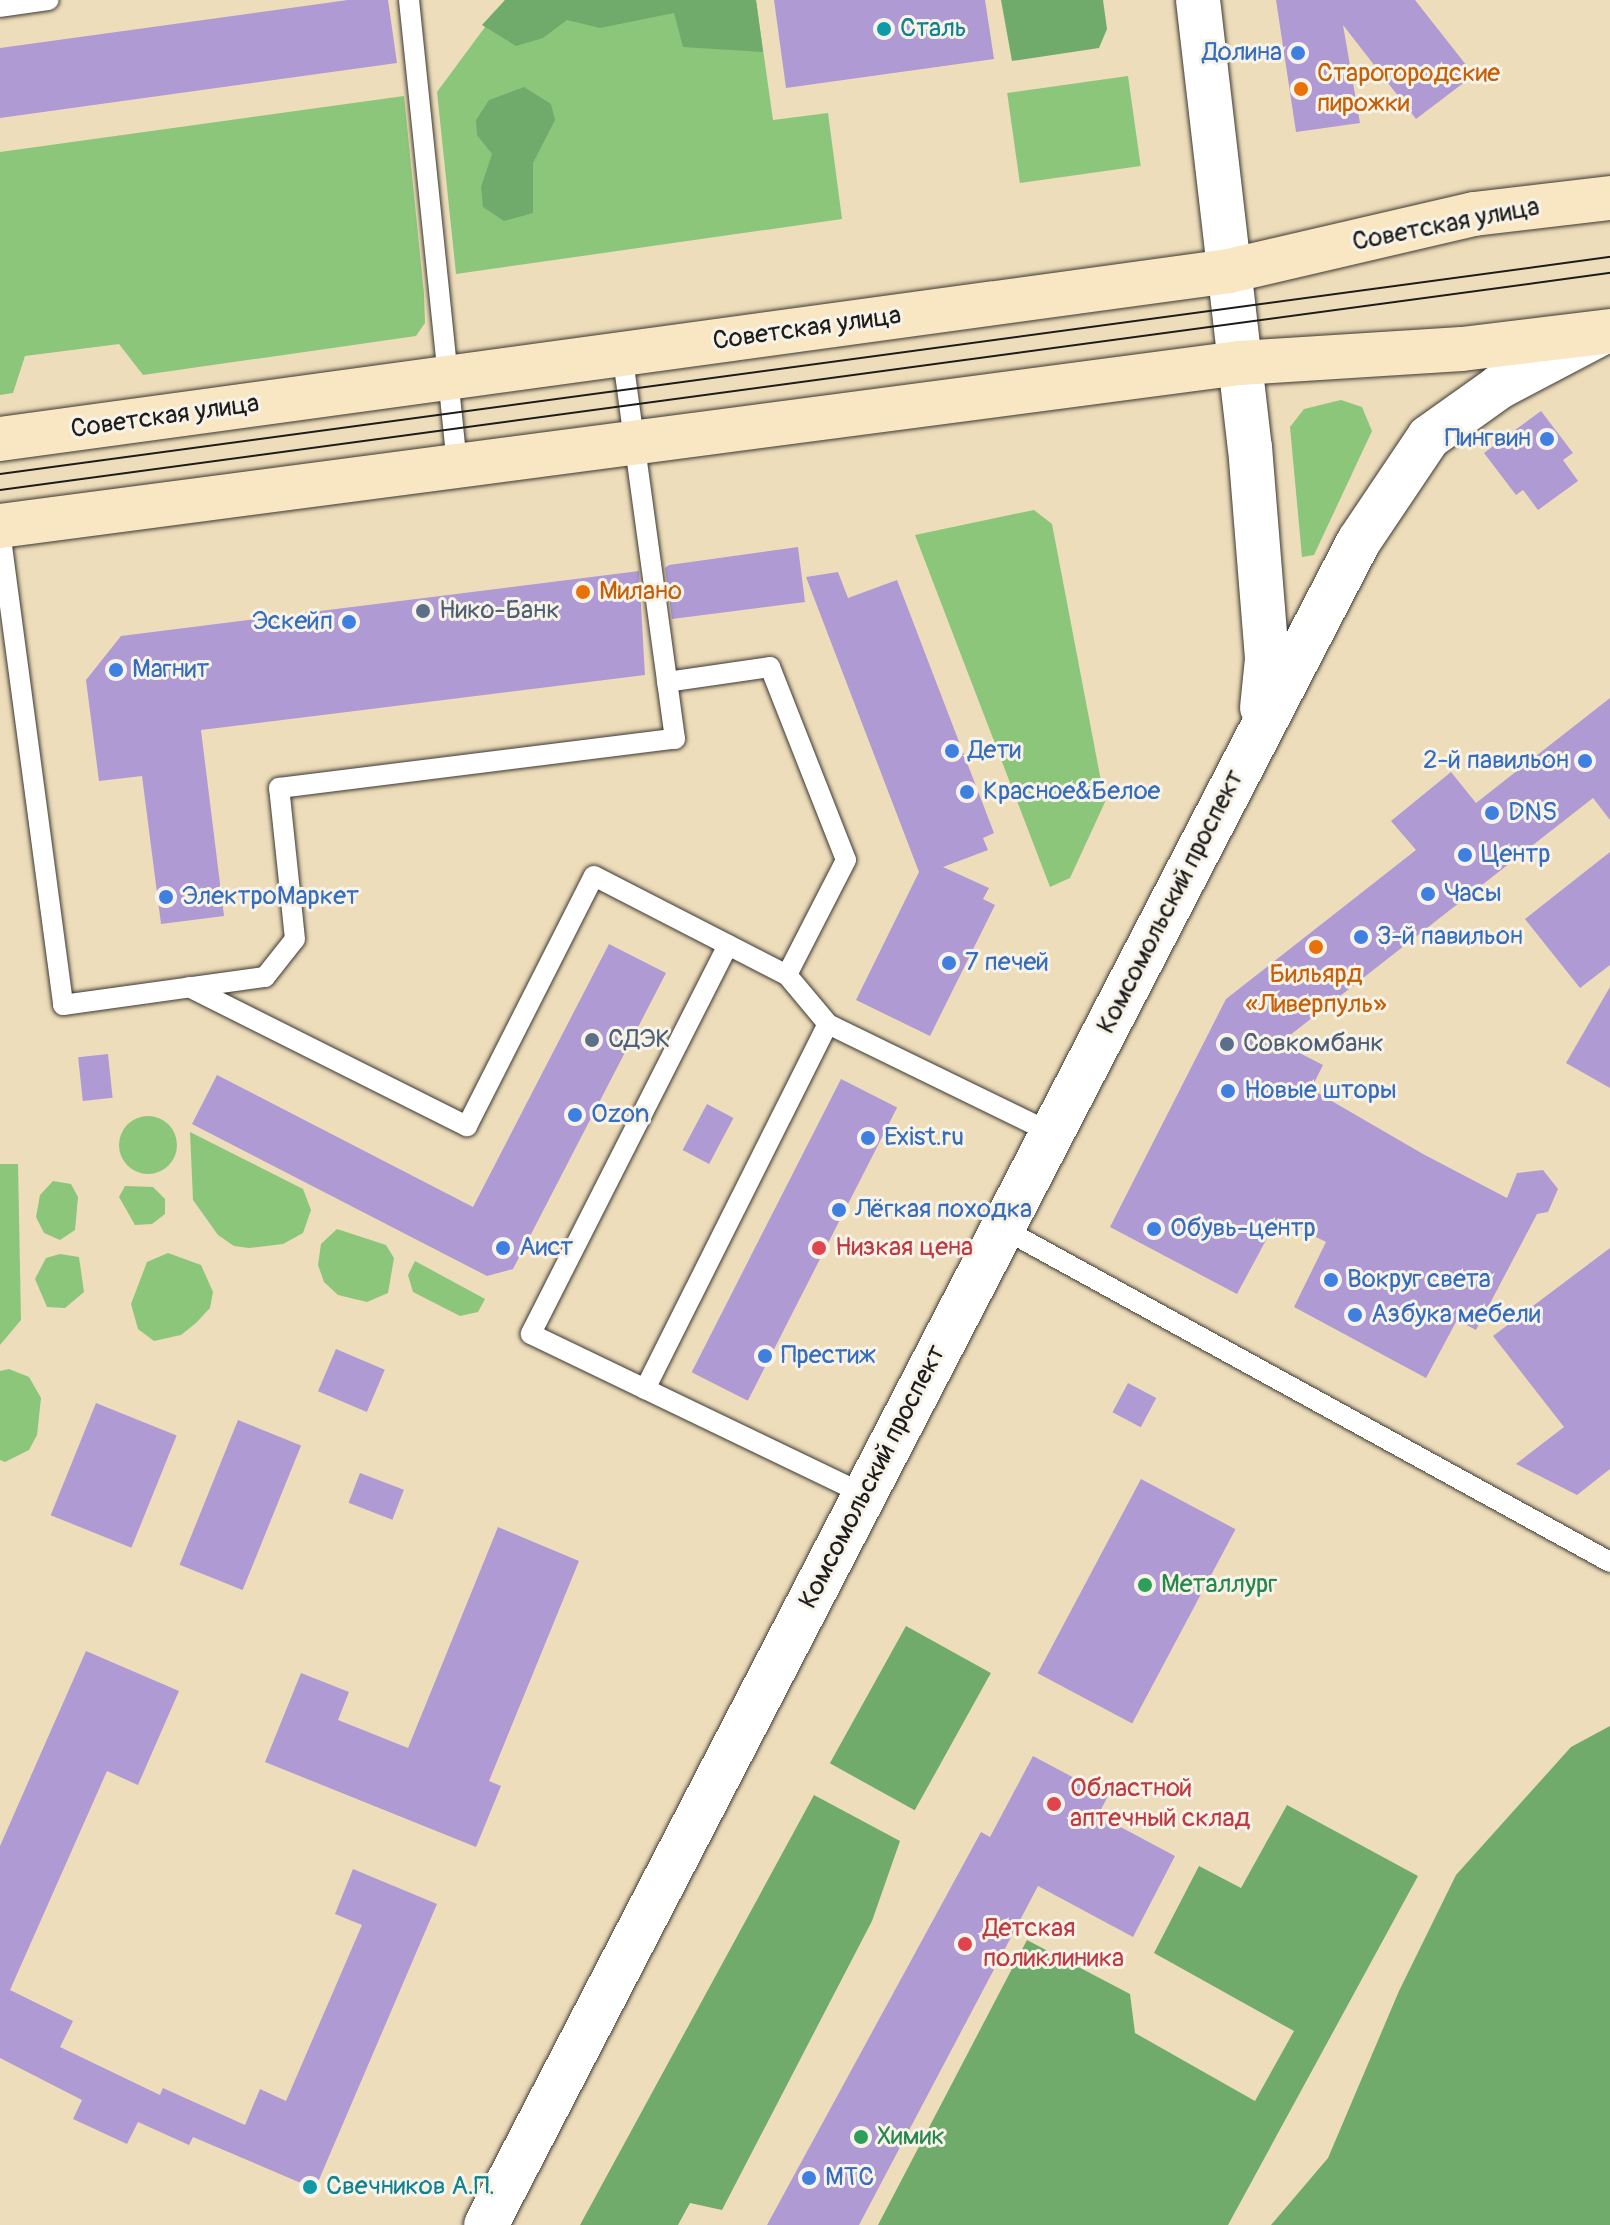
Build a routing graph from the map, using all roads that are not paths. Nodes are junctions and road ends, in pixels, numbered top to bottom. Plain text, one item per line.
1 (49, 0) edge
2 (409, 0) edge
3 (1198, 0) edge
4 (0, 7) edge
5 (1610, 198) edge
6 (1229, 271) junction
7 (1607, 331) edge
8 (622, 354) junction
9 (1240, 363) junction
10 (447, 378) junction
11 (0, 439) edge
12 (634, 443) junction
13 (457, 466) junction
14 (0, 529) edge
15 (667, 682) junction
16 (1260, 730) junction
17 (728, 945) junction
18 (787, 975) junction
19 (189, 987) junction
20 (828, 1024) junction
21 (1051, 1133) junction
22 (1002, 1228) junction
23 (645, 1389) junction
24 (864, 1494) junction
25 (1610, 1562) edge
26 (486, 2225) edge

1 - 4 lane
2 - 10 lane
3 - 6 street, Комсомольский проспект
5 - 6 main road, Советская улица
6 - 8 main road, Советская улица
6 - 9 street, Комсомольский проспект
7 - 9 main road
7 - 16 street, Комсомольский проспект
8 - 10 main road, Советская улица
8 - 12 lane
9 - 12 main road
9 - 16 street, Комсомольский проспект
10 - 11 main road, Советская улица
10 - 13 lane
12 - 13 main road
12 - 15 lane
13 - 14 main road
14 - 19 lane
15 - 18 lane
15 - 19 lane
16 - 21 street, Комсомольский проспект
17 - 18 lane
17 - 19 lane
17 - 23 lane
18 - 20 lane
20 - 21 lane
20 - 23 lane
21 - 22 street, Комсомольский проспект
22 - 24 street, Комсомольский проспект
22 - 25 lane
23 - 24 lane
24 - 26 street, Комсомольский проспект

